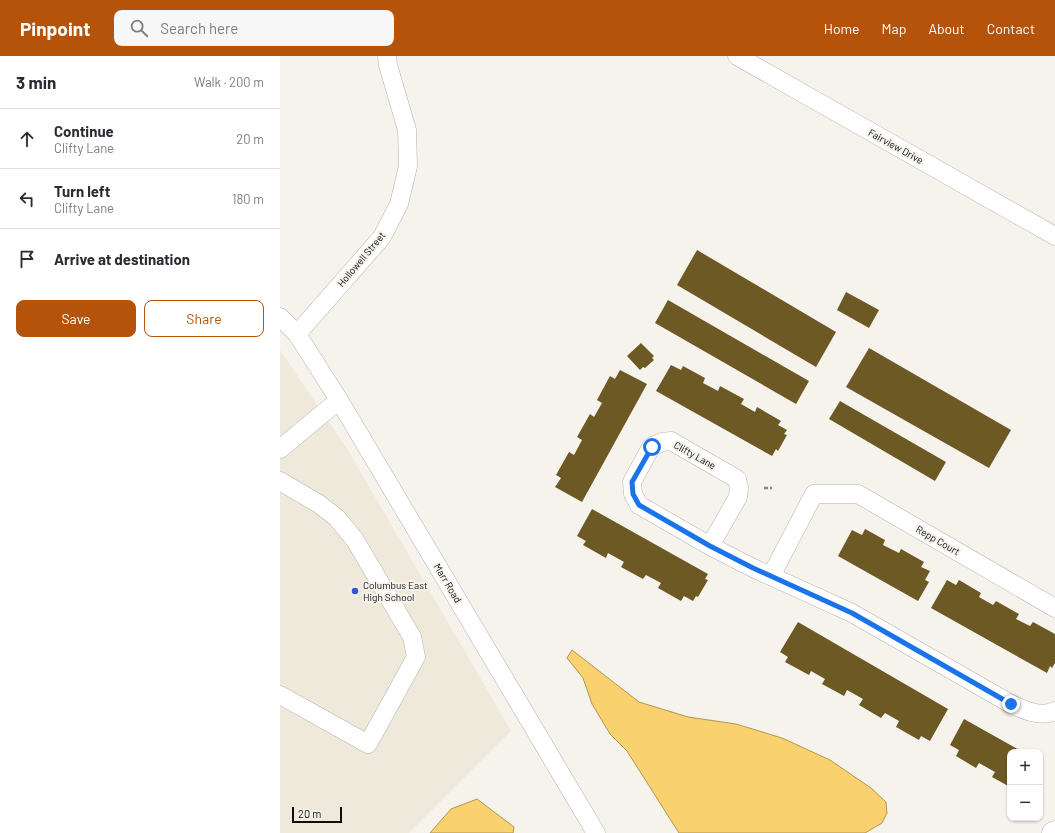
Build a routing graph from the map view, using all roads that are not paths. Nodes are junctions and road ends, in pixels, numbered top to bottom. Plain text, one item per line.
1 (387, 56) edge
2 (737, 56) edge
3 (1055, 236) edge
4 (280, 317) edge
5 (297, 334) junction
6 (339, 400) junction
7 (280, 449) edge
8 (280, 481) edge
9 (710, 546) junction
10 (771, 576) junction
11 (1055, 608) edge
12 (280, 695) edge
13 (1055, 711) edge
14 (596, 833) edge

1 - 5 street, Hollowell Street
2 - 3 street, Fairview Drive
4 - 5 street, Marr Road
5 - 6 street, Marr Road
6 - 7 street
6 - 14 street, Marr Road
8 - 12 street
9 - 9 street, Clifty Lane
9 - 10 street, Clifty Lane
10 - 11 street, Repp Court
10 - 13 street, Clifty Lane

